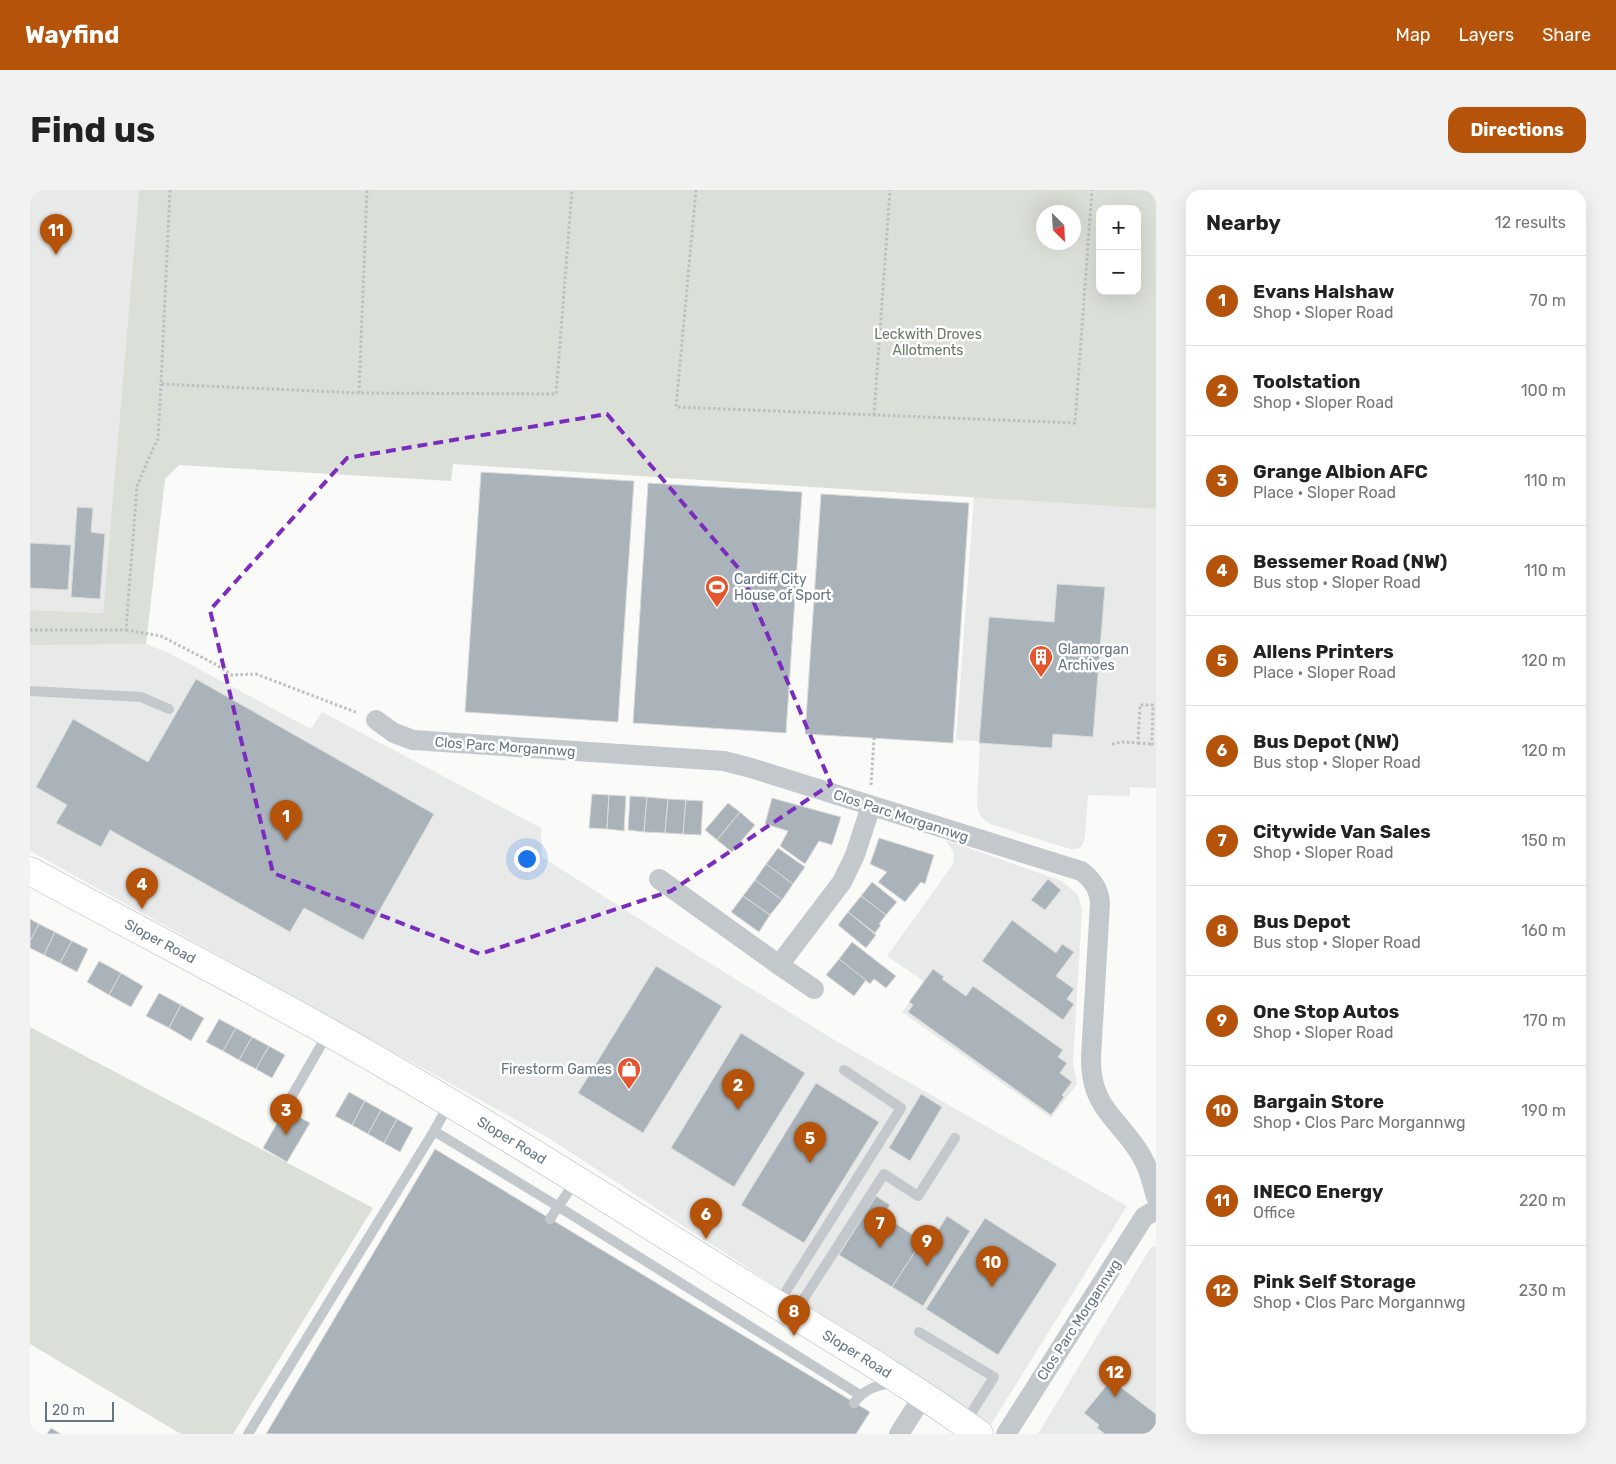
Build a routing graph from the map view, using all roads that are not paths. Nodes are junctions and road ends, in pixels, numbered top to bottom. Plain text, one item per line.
1 (30, 691) edge
2 (169, 709) dead end
3 (376, 720) road end
4 (867, 805) junction
5 (30, 871) edge
6 (659, 879) dead end
7 (779, 965) junction
8 (814, 989) dead end
9 (328, 1033) junction
10 (844, 1070) dead end
11 (289, 1101) dead end
12 (449, 1103) junction
13 (434, 1131) junction
14 (954, 1138) dead end
15 (1152, 1166) edge
16 (577, 1179) junction
17 (1156, 1198) edge
18 (559, 1206) junction
19 (1156, 1210) edge
20 (550, 1219) dead end
21 (786, 1310) junction
22 (919, 1332) dead end
23 (912, 1389) junction
24 (972, 1429) edge
25 (248, 1434) edge
26 (899, 1434) edge
27 (1006, 1434) edge

1 - 2 lane
3 - 4 street, Clos Parc Morgannwg
4 - 7 street
4 - 15 street, Clos Parc Morgannwg
5 - 9 street, Sloper Road
6 - 7 street
7 - 8 street
9 - 11 lane
9 - 12 street, Sloper Road
10 - 21 lane
12 - 13 lane
12 - 16 street, Sloper Road
13 - 18 lane
13 - 25 lane
14 - 21 lane
15 - 17 street, Clos Parc Morgannwg
16 - 18 lane
16 - 21 street, Sloper Road
18 - 20 lane
18 - 23 lane
19 - 27 street, Clos Parc Morgannwg
21 - 23 street, Sloper Road
22 - 24 lane
23 - 24 street, Sloper Road
23 - 26 street

